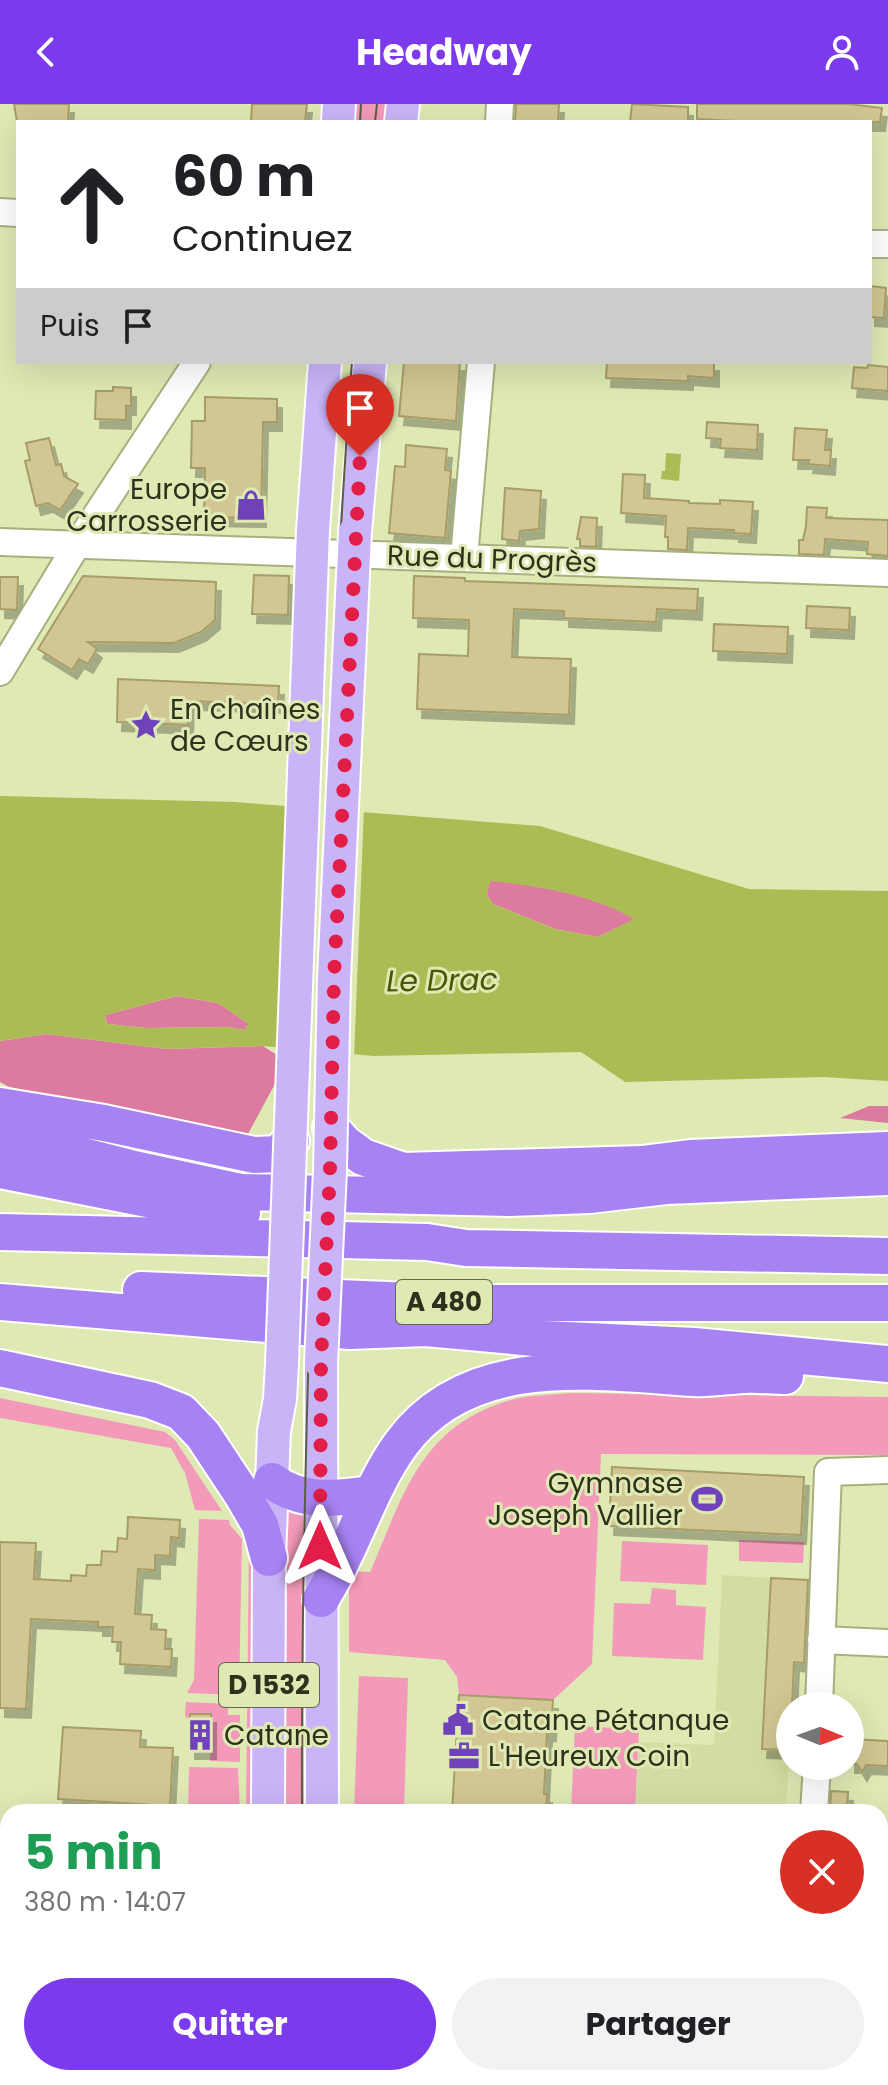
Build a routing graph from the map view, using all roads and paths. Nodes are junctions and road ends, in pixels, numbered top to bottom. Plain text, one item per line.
1 (196, 364) edge
2 (325, 364) edge
3 (370, 364) edge
4 (481, 364) edge
5 (0, 542) edge
6 (78, 543) junction
7 (464, 558) junction
8 (888, 573) edge
9 (0, 672) edge
10 (0, 1106) edge
11 (0, 1135) edge
12 (341, 1139) junction
13 (282, 1148) junction
14 (888, 1150) edge
15 (642, 1164) junction
16 (0, 1170) edge
17 (888, 1176) edge
18 (0, 1232) edge
19 (427, 1242) junction
20 (888, 1256) edge
21 (0, 1283) edge
22 (0, 1302) edge
23 (888, 1303) edge
24 (888, 1364) edge
25 (9, 1371) edge
26 (888, 1371) edge
27 (830, 1378) junction
28 (888, 1383) edge
29 (888, 1470) edge
30 (272, 1481) junction
31 (371, 1494) junction
32 (320, 1498) junction
33 (269, 1558) junction
34 (321, 1599) junction
35 (821, 1640) junction
36 (888, 1643) edge
37 (819, 1692) edge
38 (816, 1780) edge
39 (268, 1804) edge
40 (322, 1804) edge
41 (815, 1804) edge

1 - 6 street
2 - 13 main road, D 1532, bridge
3 - 12 main road, D 1532, bridge
4 - 7 street
5 - 6 street, Rue du Progrès
6 - 7 street, Rue du Progrès
6 - 9 street
7 - 8 street, Rue du Progrès
10 - 13 highway
11 - 17 highway
12 - 15 highway
12 - 32 main road, D 1532, bridge
13 - 30 main road, D 1532, bridge
14 - 15 highway
15 - 17 highway
16 - 19 highway
18 - 19 highway, A 480
19 - 20 highway, A 480
21 - 23 highway, A 480
22 - 24 highway
25 - 33 highway
26 - 27 highway
27 - 28 highway
27 - 31 highway
29 - 35 street
30 - 32 highway
30 - 33 main road, D 1532
31 - 32 highway
31 - 34 highway
32 - 34 main road, D 1532
33 - 39 main road, D 1532
34 - 40 main road, D 1532
35 - 36 street
35 - 37 street
38 - 41 street

